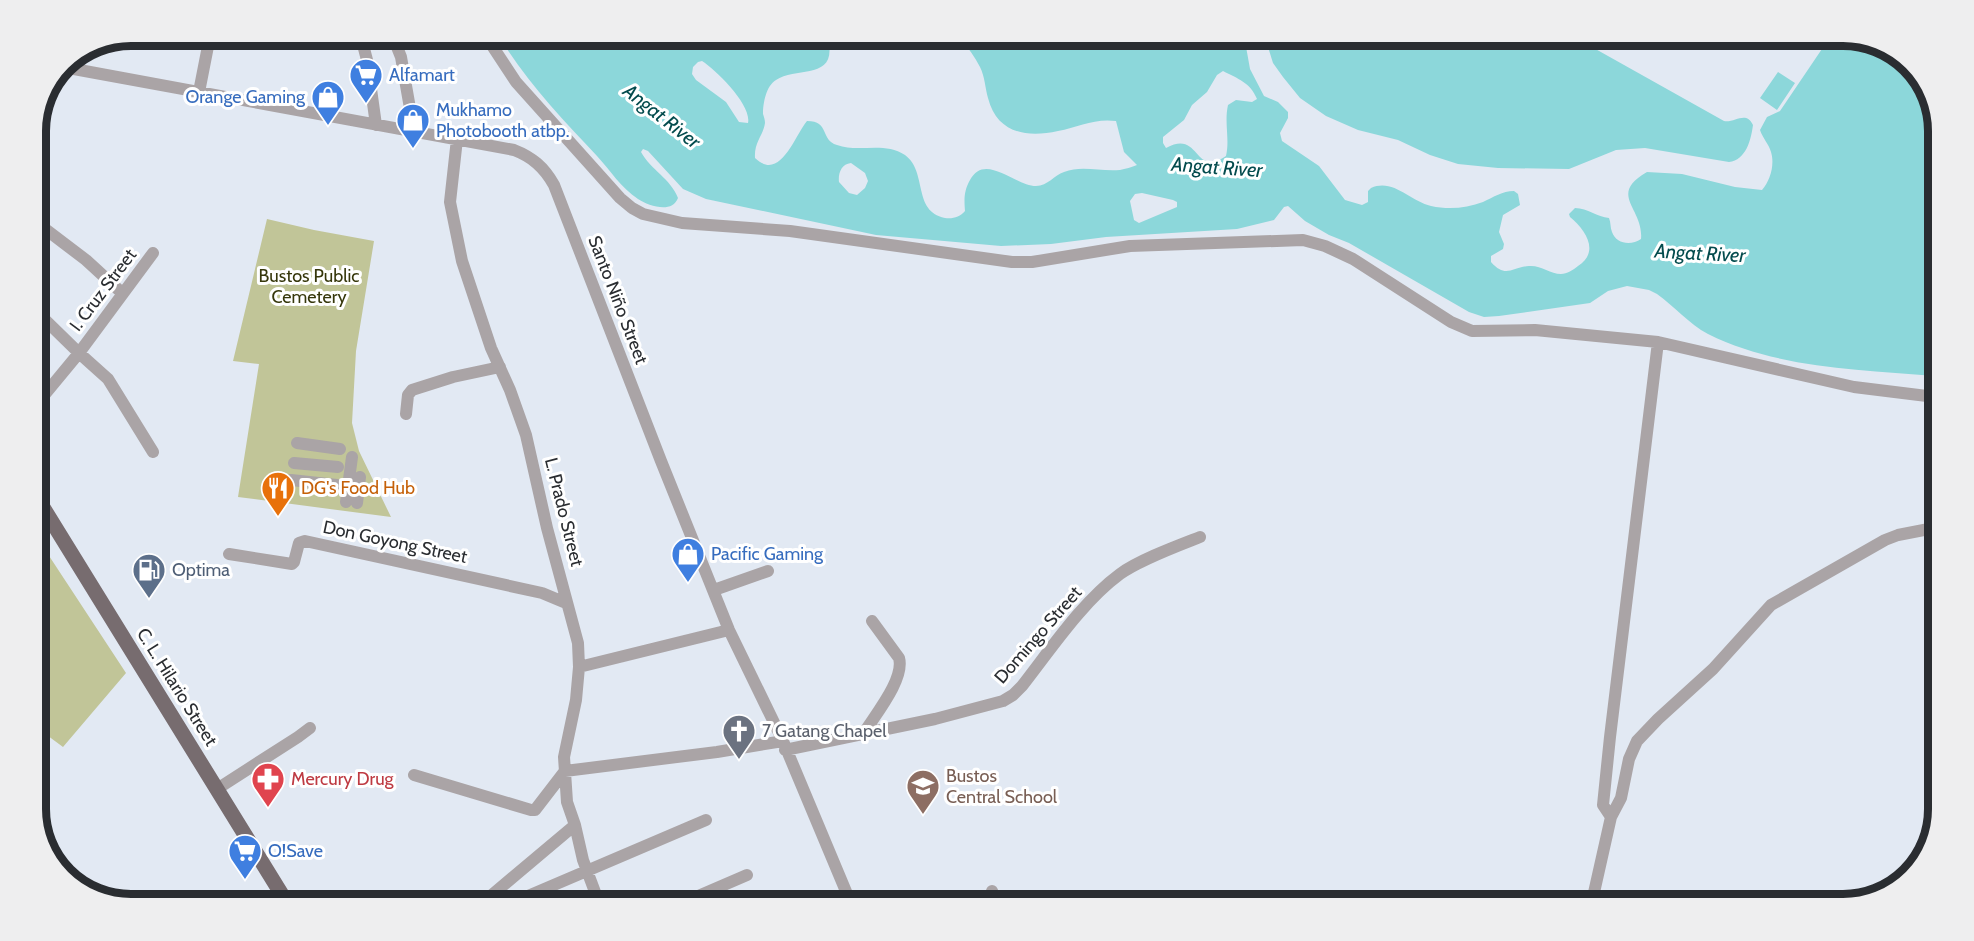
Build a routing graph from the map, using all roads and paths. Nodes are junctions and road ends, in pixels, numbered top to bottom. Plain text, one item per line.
1 (208, 46) edge
2 (363, 46) edge
3 (397, 46) edge
4 (492, 46) edge
5 (74, 69) edge
6 (200, 92) junction
7 (376, 125) junction
8 (414, 131) junction
9 (457, 139) junction
10 (47, 230) edge
11 (153, 253) dead end
12 (122, 293) junction
13 (47, 322) edge
14 (1658, 342) junction
15 (79, 353) junction
16 (500, 367) junction
17 (47, 392) edge
18 (1927, 396) edge
19 (406, 414) dead end
20 (297, 443) dead end
21 (340, 449) dead end
22 (153, 452) dead end
23 (352, 457) dead end
24 (294, 463) dead end
25 (338, 467) dead end
26 (360, 477) dead end
27 (291, 480) dead end
28 (337, 485) dead end
29 (47, 514) edge
30 (1928, 529) edge
31 (1200, 537) dead end
32 (230, 554) dead end
33 (768, 571) dead end
34 (714, 590) junction
35 (566, 603) junction
36 (872, 621) dead end
37 (729, 630) junction
38 (579, 667) junction
39 (310, 728) dead end
40 (864, 733) junction
41 (784, 746) junction
42 (565, 771) junction
43 (414, 775) dead end
44 (217, 789) junction
45 (1611, 818) junction
46 (706, 820) dead end
47 (575, 825) junction
48 (587, 870) junction
49 (747, 875) dead end
50 (282, 894) edge
51 (493, 894) edge
52 (532, 894) edge
53 (596, 894) edge
54 (703, 894) edge
55 (847, 894) edge
56 (1594, 894) edge

1 - 6 street
2 - 7 street
3 - 8 street
4 - 14 street
5 - 6 street, Santo Niño Street
6 - 7 street, Santo Niño Street
7 - 8 street, Santo Niño Street
8 - 9 street, Santo Niño Street
9 - 16 street, L. Prado Street
9 - 34 street, Santo Niño Street
10 - 12 street
11 - 12 street, I. Cruz Street
12 - 15 street, I. Cruz Street
13 - 15 street
14 - 18 street
14 - 45 street
15 - 17 street, I. Cruz Street
15 - 22 street
16 - 19 street
16 - 35 street, L. Prado Street
20 - 21 street
23 - 26 street
24 - 25 street
27 - 28 street
29 - 44 main road, C. L. Hilario Street
30 - 45 street
31 - 40 street, Domingo Street
32 - 35 street, Don Goyong Street
33 - 34 street
34 - 37 street, Santo Niño Street
35 - 38 street, L. Prado Street
36 - 40 street
37 - 38 street
37 - 41 street, Santo Niño Street
38 - 42 street, L. Prado Street
39 - 44 street
40 - 41 street, Domingo Street
41 - 42 street, Domingo Street
41 - 55 street, Santo Niño Street
42 - 43 street
42 - 47 street, L. Prado Street
44 - 50 main road, C. L. Hilario Street
45 - 56 street
46 - 48 street
47 - 48 street, L. Prado Street
47 - 51 street
48 - 52 street
48 - 53 street, L. Prado Street
49 - 54 street

